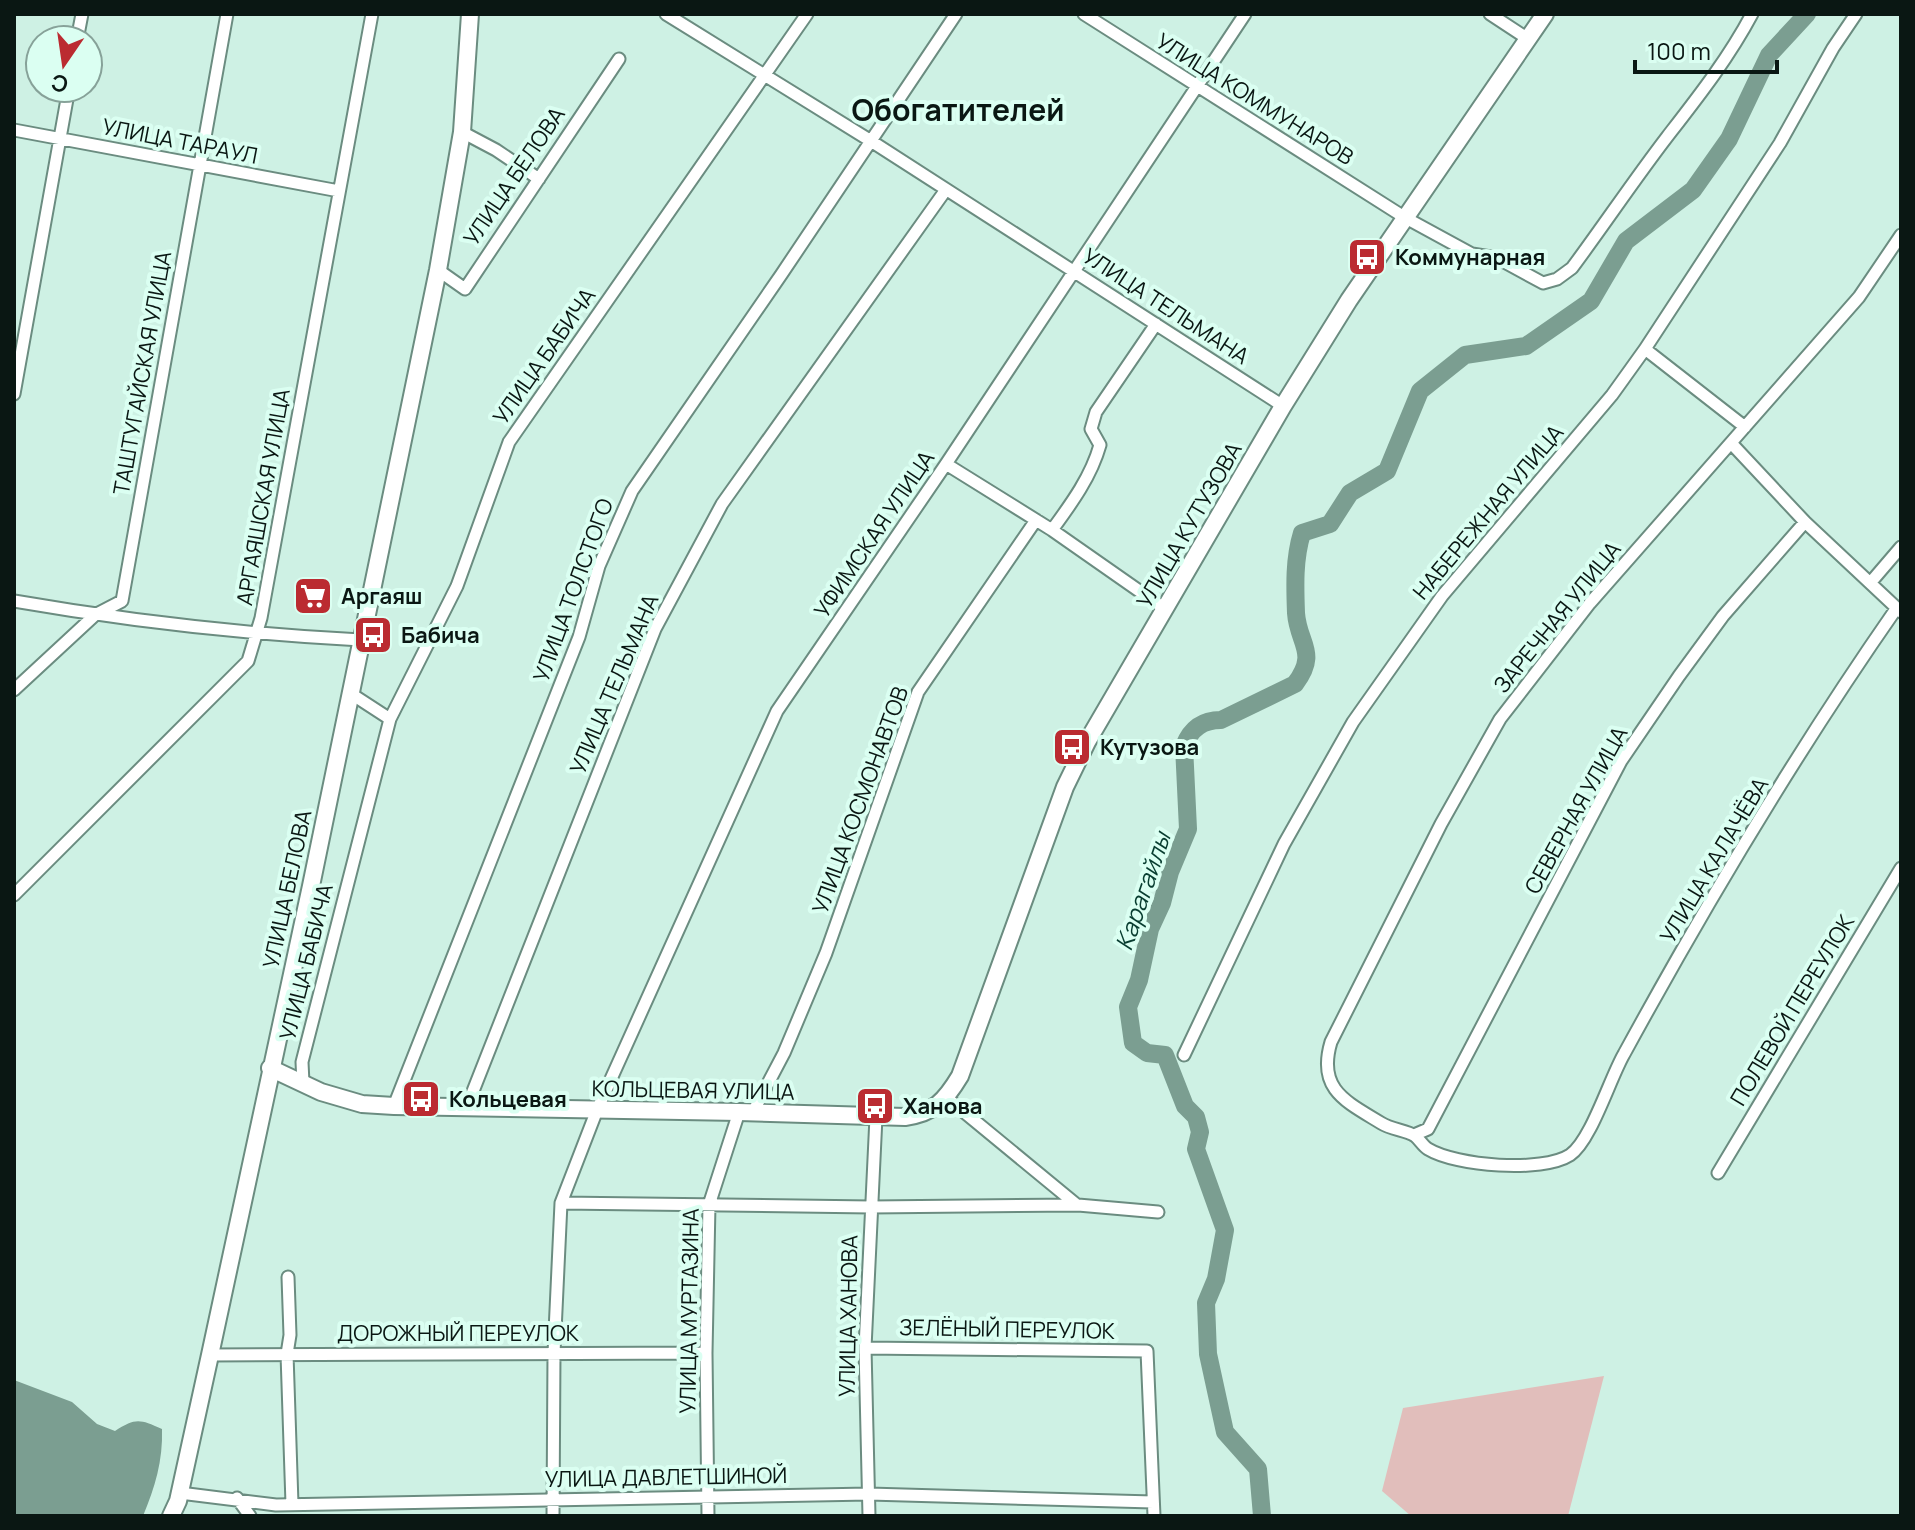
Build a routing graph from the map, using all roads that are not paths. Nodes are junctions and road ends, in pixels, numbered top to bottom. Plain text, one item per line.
1 (227, 14) edge
2 (372, 14) edge
3 (470, 14) edge
4 (666, 14) edge
5 (807, 14) edge
6 (956, 14) edge
7 (1084, 14) edge
8 (1245, 14) edge
9 (1490, 14) edge
10 (1545, 14) edge
11 (1752, 14) edge
12 (1856, 14) edge
13 (1528, 39) junction
14 (619, 59) dead end
15 (764, 76) junction
16 (1195, 86) junction
17 (66, 104) edge
18 (14, 130) edge
19 (462, 132) junction
20 (60, 139) junction
21 (871, 141) junction
22 (199, 165) junction
23 (539, 179) junction
24 (339, 191) junction
25 (945, 191) junction
26 (1404, 217) junction
27 (1901, 235) edge
28 (438, 270) junction
29 (1075, 272) junction
30 (1156, 324) junction
31 (1645, 349) junction
32 (14, 394) edge
33 (1283, 406) junction
34 (1745, 427) junction
35 (1731, 443) junction
36 (946, 464) junction
37 (1036, 520) junction
38 (1805, 522) junction
39 (1052, 530) junction
40 (1901, 547) edge
41 (1871, 582) junction
42 (14, 601) edge
43 (1165, 609) junction
44 (1899, 611) edge
45 (95, 615) junction
46 (256, 635) junction
47 (361, 640) junction
48 (14, 690) edge
49 (350, 693) junction
50 (390, 719) junction
51 (1901, 868) edge
52 (14, 895) edge
53 (1184, 1055) dead end
54 (270, 1068) junction
55 (303, 1083) junction
56 (947, 1098) junction
57 (394, 1106) junction
58 (466, 1109) junction
59 (597, 1110) junction
60 (746, 1112) junction
61 (876, 1117) junction
62 (1414, 1135) junction
63 (1718, 1173) dead end
64 (561, 1203) junction
65 (709, 1205) junction
66 (1078, 1205) junction
67 (871, 1207) junction
68 (1158, 1212) dead end
69 (288, 1277) dead end
70 (865, 1348) junction
71 (554, 1353) junction
72 (706, 1353) junction
73 (287, 1354) junction
74 (210, 1355) junction
75 (180, 1493) junction
76 (869, 1494) junction
77 (708, 1497) junction
78 (237, 1498) junction
79 (553, 1498) junction
80 (1153, 1502) junction
81 (292, 1504) junction
82 (171, 1516) edge
83 (250, 1516) edge
84 (553, 1516) edge
85 (708, 1516) edge
86 (869, 1516) edge
87 (1154, 1516) edge

1 - 22 street, ТАШТУГАЙСКАЯ УЛИЦА
2 - 24 street, АРГАЯШСКАЯ УЛИЦА
3 - 19 main road, УЛИЦА БЕЛОВА
4 - 15 street
5 - 15 street, УЛИЦА БАБИЧА
6 - 21 street, УЛИЦА ТОЛСТОГО
7 - 16 street, УЛИЦА КОММУНАРОВ
8 - 16 street, УФИМСКАЯ УЛИЦА
9 - 13 street
10 - 13 main road, УЛИЦА КУТУЗОВА
11 - 26 street, УЛИЦА КОММУНАРОВ
12 - 31 street, НАБЕРЕЖНАЯ УЛИЦА
13 - 26 main road, УЛИЦА КУТУЗОВА
14 - 23 street, УЛИЦА БЕЛОВА
15 - 21 street, УЛИЦА ТЕЛЬМАНА
15 - 50 street, УЛИЦА БАБИЧА
16 - 26 street, УЛИЦА КОММУНАРОВ
16 - 29 street, УФИМСКАЯ УЛИЦА
17 - 20 street
18 - 20 street, УЛИЦА ТАРАУЛ
19 - 23 street
19 - 28 main road, УЛИЦА БЕЛОВА
20 - 22 street, УЛИЦА ТАРАУЛ
20 - 32 street
21 - 25 street, УЛИЦА ТЕЛЬМАНА
21 - 57 street, УЛИЦА ТОЛСТОГО
22 - 24 street, УЛИЦА ТАРАУЛ
22 - 45 street, ТАШТУГАЙСКАЯ УЛИЦА
23 - 28 street, УЛИЦА БЕЛОВА
24 - 46 street, АРГАЯШСКАЯ УЛИЦА
25 - 29 street, УЛИЦА ТЕЛЬМАНА
25 - 58 street, УЛИЦА ТЕЛЬМАНА
26 - 33 main road, УЛИЦА КУТУЗОВА
27 - 34 street, ЗАРЕЧНАЯ УЛИЦА
28 - 47 main road, УЛИЦА БЕЛОВА
29 - 30 street, УЛИЦА ТЕЛЬМАНА
29 - 36 street, УФИМСКАЯ УЛИЦА
30 - 33 street, УЛИЦА ТЕЛЬМАНА
30 - 39 street
31 - 34 street
31 - 53 street, НАБЕРЕЖНАЯ УЛИЦА
33 - 43 main road, УЛИЦА КУТУЗОВА
34 - 35 street, ЗАРЕЧНАЯ УЛИЦА
35 - 38 street
35 - 62 street, ЗАРЕЧНАЯ УЛИЦА
36 - 37 street
36 - 59 street, УФИМСКАЯ УЛИЦА
37 - 39 street
37 - 60 street, УЛИЦА КОСМОНАВТОВ
38 - 41 street
38 - 62 street, СЕВЕРНАЯ УЛИЦА
39 - 43 street
40 - 41 street
41 - 44 street
42 - 45 street
43 - 56 main road, УЛИЦА КУТУЗОВА
44 - 62 street, УЛИЦА КАЛАЧЁВА
45 - 46 street
45 - 48 street, ТАШТУГАЙСКАЯ УЛИЦА
46 - 47 street
46 - 52 street, АРГАЯШСКАЯ УЛИЦА
47 - 49 main road, УЛИЦА БЕЛОВА
49 - 50 street
49 - 54 main road, УЛИЦА БЕЛОВА
50 - 55 street, УЛИЦА БАБИЧА
51 - 63 street, ПОЛЕВОЙ ПЕРЕУЛОК
54 - 55 main road, КОЛЬЦЕВАЯ УЛИЦА
54 - 74 main road, УЛИЦА БЕЛОВА
55 - 57 main road, КОЛЬЦЕВАЯ УЛИЦА
56 - 61 main road, КОЛЬЦЕВАЯ УЛИЦА
56 - 66 street
57 - 58 main road, КОЛЬЦЕВАЯ УЛИЦА
58 - 59 main road, КОЛЬЦЕВАЯ УЛИЦА
59 - 60 main road, КОЛЬЦЕВАЯ УЛИЦА
59 - 64 street, УФИМСКАЯ УЛИЦА
60 - 61 main road, КОЛЬЦЕВАЯ УЛИЦА
60 - 65 street, УЛИЦА МУРТАЗИНА
61 - 67 street, УЛИЦА ХАНОВА
64 - 65 street
64 - 71 street, УФИМСКАЯ УЛИЦА
65 - 67 street
65 - 72 street, УЛИЦА МУРТАЗИНА
66 - 67 street
66 - 68 street
67 - 70 street, УЛИЦА ХАНОВА
69 - 73 street
70 - 76 street, УЛИЦА ХАНОВА
70 - 80 street, ЗЕЛЁНЫЙ ПЕРЕУЛОК
71 - 72 street, ДОРОЖНЫЙ ПЕРЕУЛОК
71 - 73 street, ДОРОЖНЫЙ ПЕРЕУЛОК
71 - 79 street, УФИМСКАЯ УЛИЦА
72 - 77 street, УЛИЦА МУРТАЗИНА
73 - 74 street, ДОРОЖНЫЙ ПЕРЕУЛОК
73 - 81 street
74 - 75 main road, УЛИЦА БЕЛОВА
75 - 78 street, УЛИЦА ДАВЛЕТШИНОЙ
75 - 82 main road, УЛИЦА БЕЛОВА
76 - 77 street, УЛИЦА ДАВЛЕТШИНОЙ
76 - 80 street, УЛИЦА ДАВЛЕТШИНОЙ
76 - 86 street, УЛИЦА ХАНОВА
77 - 79 street, УЛИЦА ДАВЛЕТШИНОЙ
77 - 85 street, УЛИЦА МУРТАЗИНА
78 - 81 street, УЛИЦА ДАВЛЕТШИНОЙ
78 - 83 street
79 - 81 street, УЛИЦА ДАВЛЕТШИНОЙ
79 - 84 street, УФИМСКАЯ УЛИЦА
80 - 87 street

